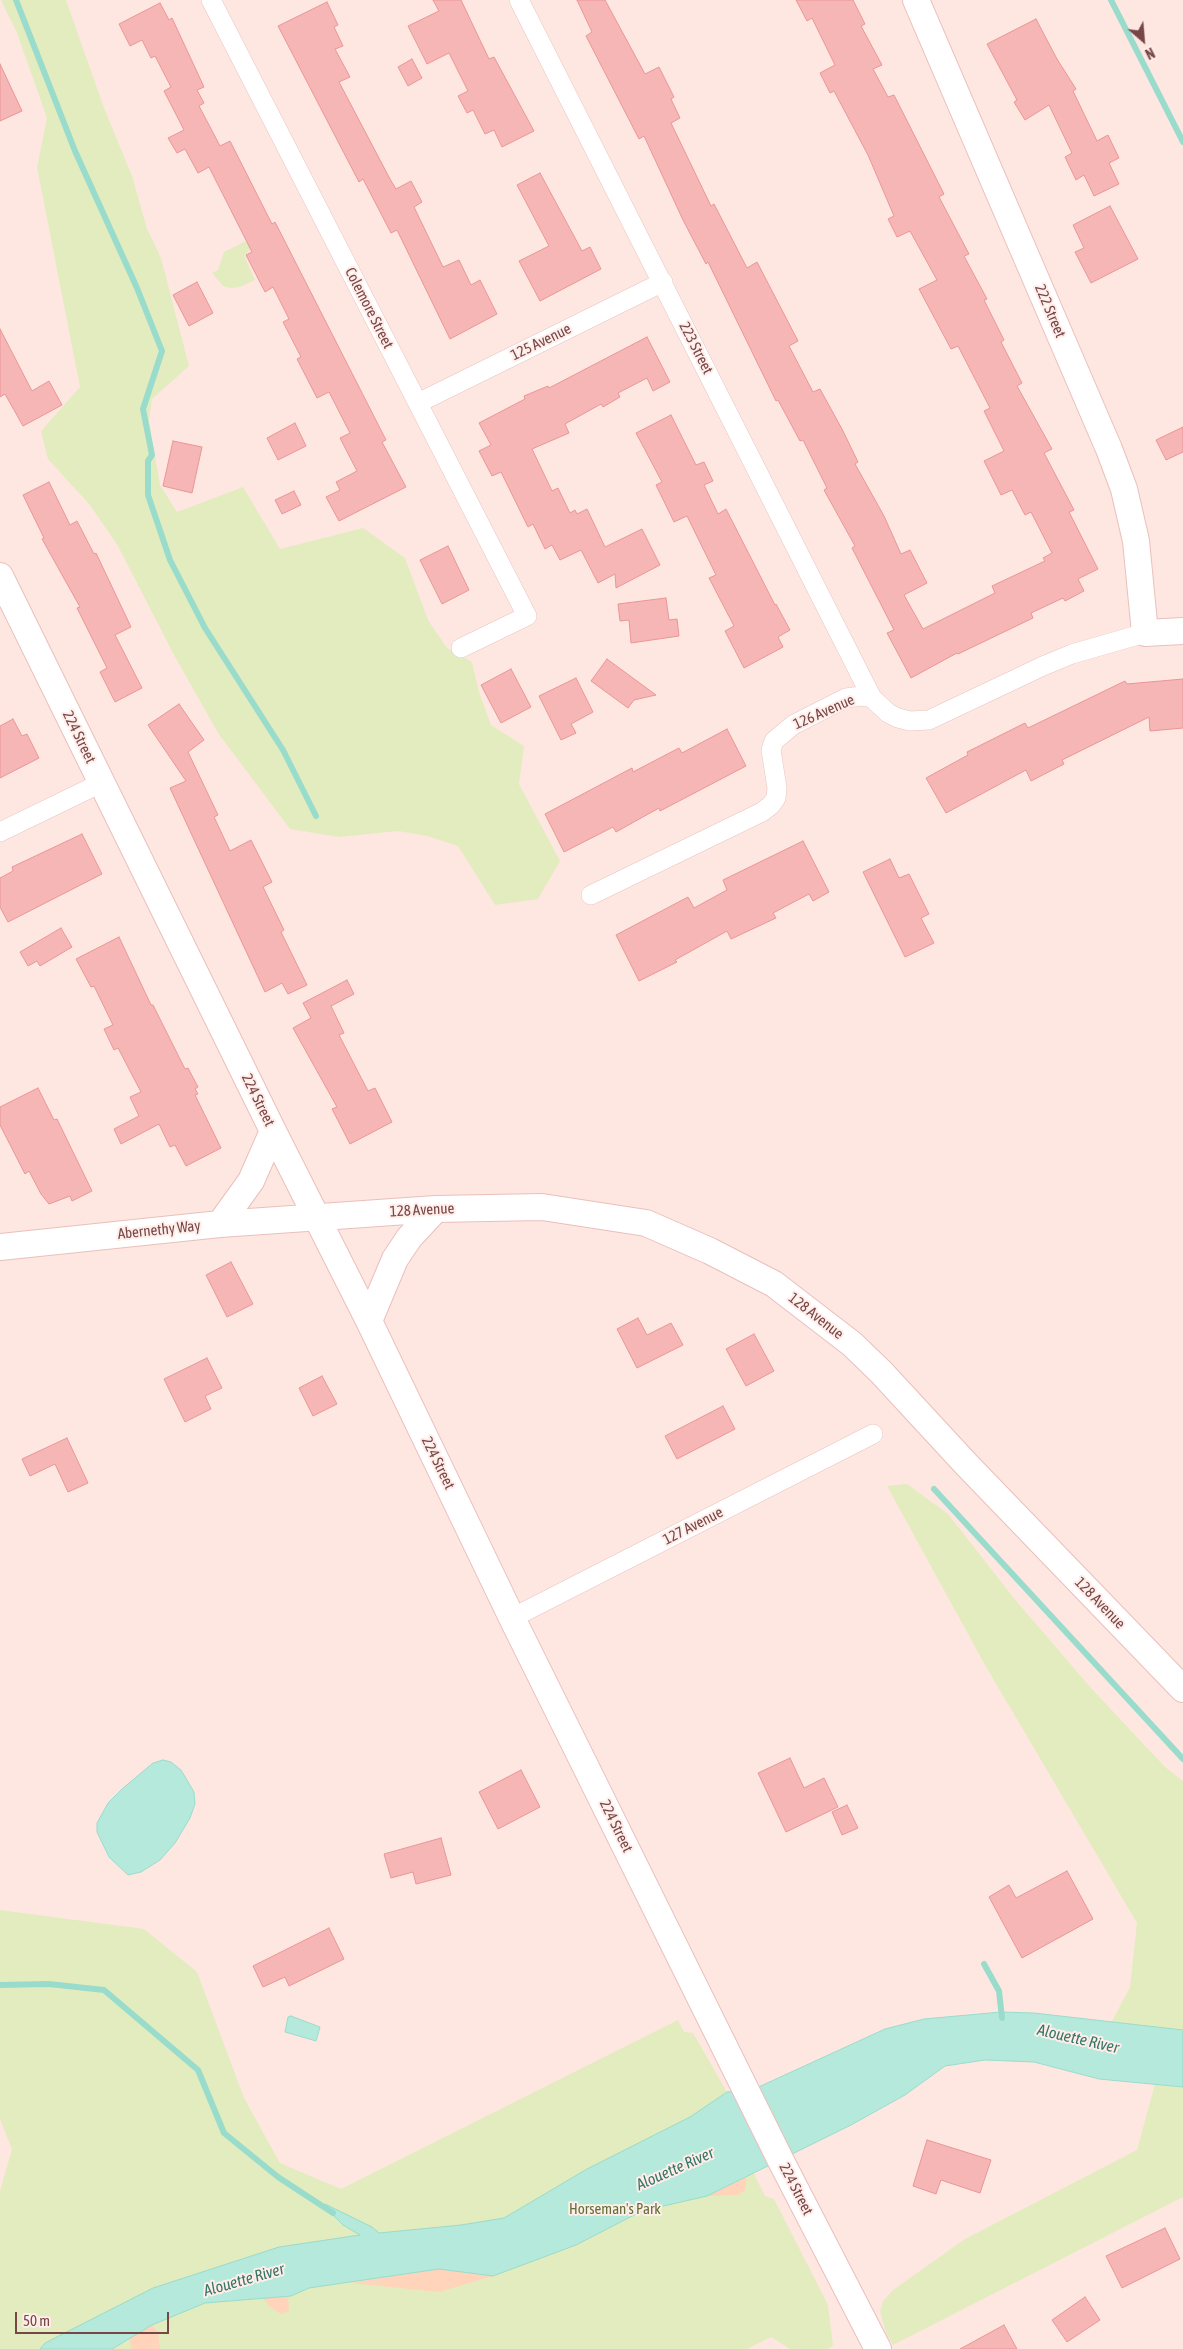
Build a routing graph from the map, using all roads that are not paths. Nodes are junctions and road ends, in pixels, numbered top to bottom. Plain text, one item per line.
1 (211, 0) edge
2 (519, 0) edge
3 (916, 0) edge
4 (663, 282) junction
5 (418, 403) junction
6 (0, 576) edge
7 (1183, 632) edge
8 (1145, 633) junction
9 (461, 648) dead end
10 (872, 698) junction
11 (101, 783) junction
12 (0, 832) edge
13 (590, 895) dead end
14 (273, 1131) junction
15 (436, 1209) junction
16 (318, 1217) junction
17 (220, 1224) junction
18 (0, 1247) edge
19 (369, 1321) junction
20 (873, 1434) dead end
21 (512, 1618) junction
22 (1183, 1689) edge
23 (878, 2349) edge

1 - 5 street, Colemore Street
2 - 4 street, 223 Street
3 - 8 street, 222 Street
4 - 5 street, 125 Avenue
4 - 10 street, 223 Street
5 - 9 street, Colemore Street
6 - 11 street, 224 Street
7 - 8 street, 126 Avenue
8 - 10 street, 126 Avenue
10 - 13 street, 126 Avenue
11 - 12 street
11 - 14 street, 224 Street
14 - 16 street, 224 Street
14 - 17 street
15 - 16 street, 128 Avenue
15 - 19 street
15 - 22 street, 128 Avenue
16 - 17 street, Abernethy Way
16 - 19 street, 224 Street
17 - 18 street, Abernethy Way
19 - 21 street, 224 Street
20 - 21 street, 127 Avenue
21 - 23 street, 224 Street

